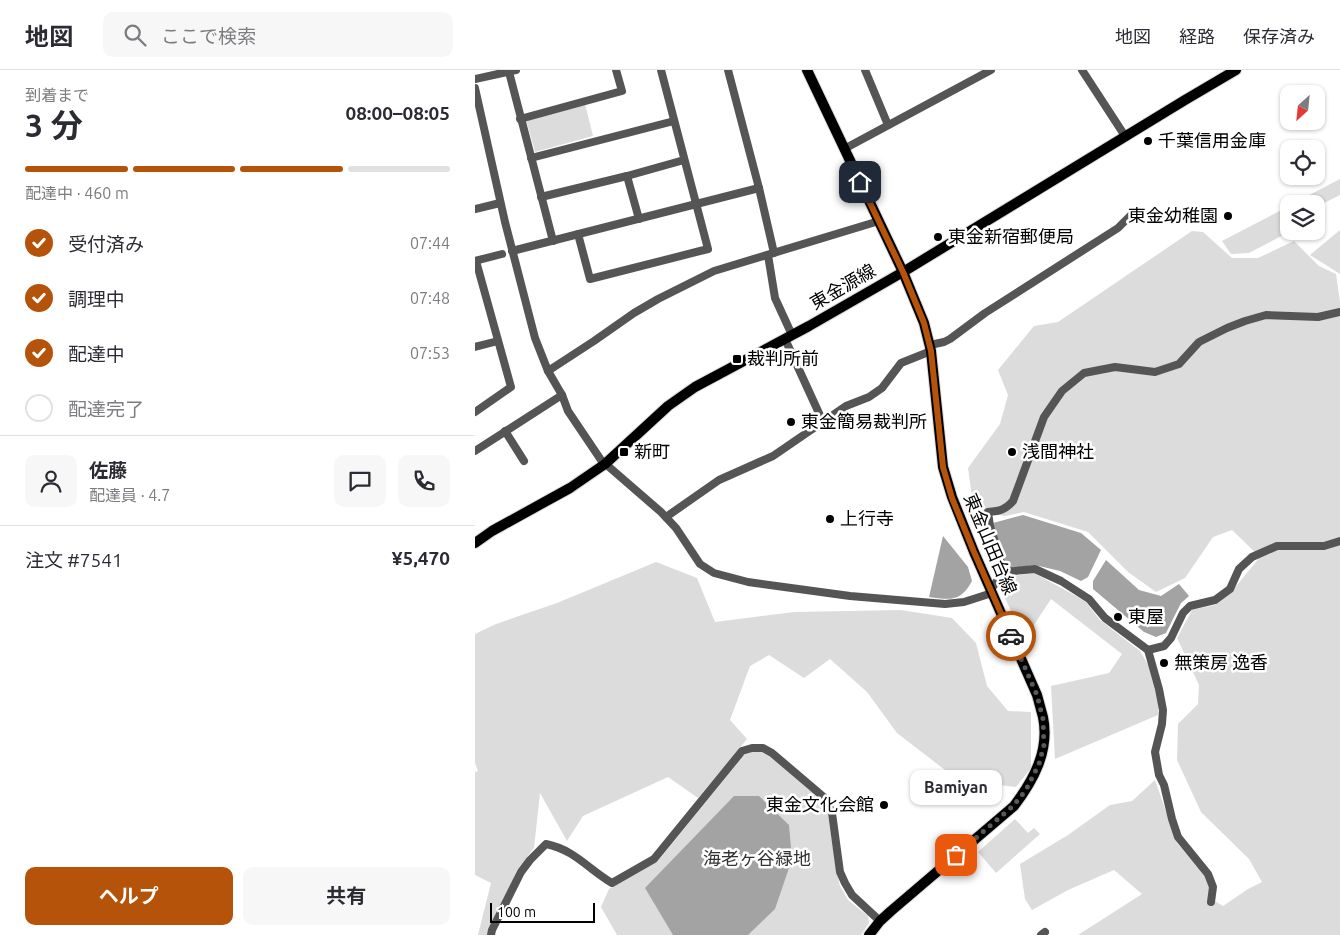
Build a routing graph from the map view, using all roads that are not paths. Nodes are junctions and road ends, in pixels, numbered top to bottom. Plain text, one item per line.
1 (616, 70) edge
2 (661, 70) edge
3 (729, 70) edge
4 (807, 70) edge
5 (865, 70) edge
6 (1082, 70) edge
7 (1236, 70) edge
8 (512, 71) edge
9 (988, 71) edge
10 (1221, 73) edge
11 (475, 79) edge
12 (475, 88) edge
13 (520, 119) junction
14 (674, 121) junction
15 (888, 125) junction
16 (1125, 136) junction
17 (844, 149) junction
18 (531, 158) junction
19 (685, 160) junction
20 (627, 176) junction
21 (759, 188) junction
22 (541, 197) junction
23 (500, 203) junction
24 (696, 204) junction
25 (475, 210) edge
26 (1135, 211) dead end
27 (639, 218) junction
28 (879, 221) junction
29 (578, 234) junction
30 (553, 241) junction
31 (512, 251) junction
32 (502, 254) dead end
33 (771, 254) junction
34 (475, 261) edge
35 (903, 272) junction
36 (1340, 312) edge
37 (788, 337) junction
38 (498, 341) junction
39 (475, 347) edge
40 (931, 348) junction
41 (548, 371) junction
42 (562, 395) junction
43 (475, 412) edge
44 (823, 422) junction
45 (505, 431) junction
46 (475, 450) edge
47 (525, 461) dead end
48 (605, 464) junction
49 (666, 517) junction
50 (1340, 541) edge
51 (475, 543) edge
52 (1003, 572) junction
53 (991, 591) junction
54 (1148, 650) junction
55 (1211, 902) dead end
56 (880, 921) junction
57 (491, 935) edge
58 (869, 935) edge

1 - 13 street
2 - 14 street
3 - 21 street
4 - 17 main road, 東金山田台線
5 - 15 street
6 - 16 street
7 - 10 main road, 東金源線
8 - 11 street
8 - 13 street
9 - 15 street
10 - 16 main road, 東金源線
12 - 23 street
13 - 18 street
14 - 18 street
14 - 19 street
15 - 17 street
16 - 35 main road, 東金源線
17 - 28 main road, 東金山田台線
18 - 22 street
19 - 20 street
19 - 24 street
20 - 22 street
20 - 27 street
21 - 24 street
21 - 33 street
22 - 30 street
23 - 25 street
23 - 31 street
24 - 27 street
24 - 29 street
26 - 40 street
27 - 29 street
28 - 33 street
28 - 35 main road, 東金山田台線
29 - 30 street
30 - 31 street
31 - 41 street
32 - 34 street
33 - 37 street
33 - 41 street
34 - 38 street
35 - 37 main road, 東金源線
35 - 40 main road, 東金山田台線
36 - 52 street
37 - 44 street
37 - 48 main road, 東金源線
38 - 39 street
38 - 43 street
40 - 44 street
40 - 53 main road, 東金山田台線
41 - 42 street
42 - 45 street
42 - 48 street
44 - 49 street
45 - 46 street
45 - 47 street
48 - 49 street
48 - 51 main road, 東金源線
49 - 53 street
50 - 54 street
52 - 53 street
52 - 54 street
53 - 56 main road, 東金山田台線
54 - 55 street
56 - 57 street
56 - 58 main road, 東金山田台線

